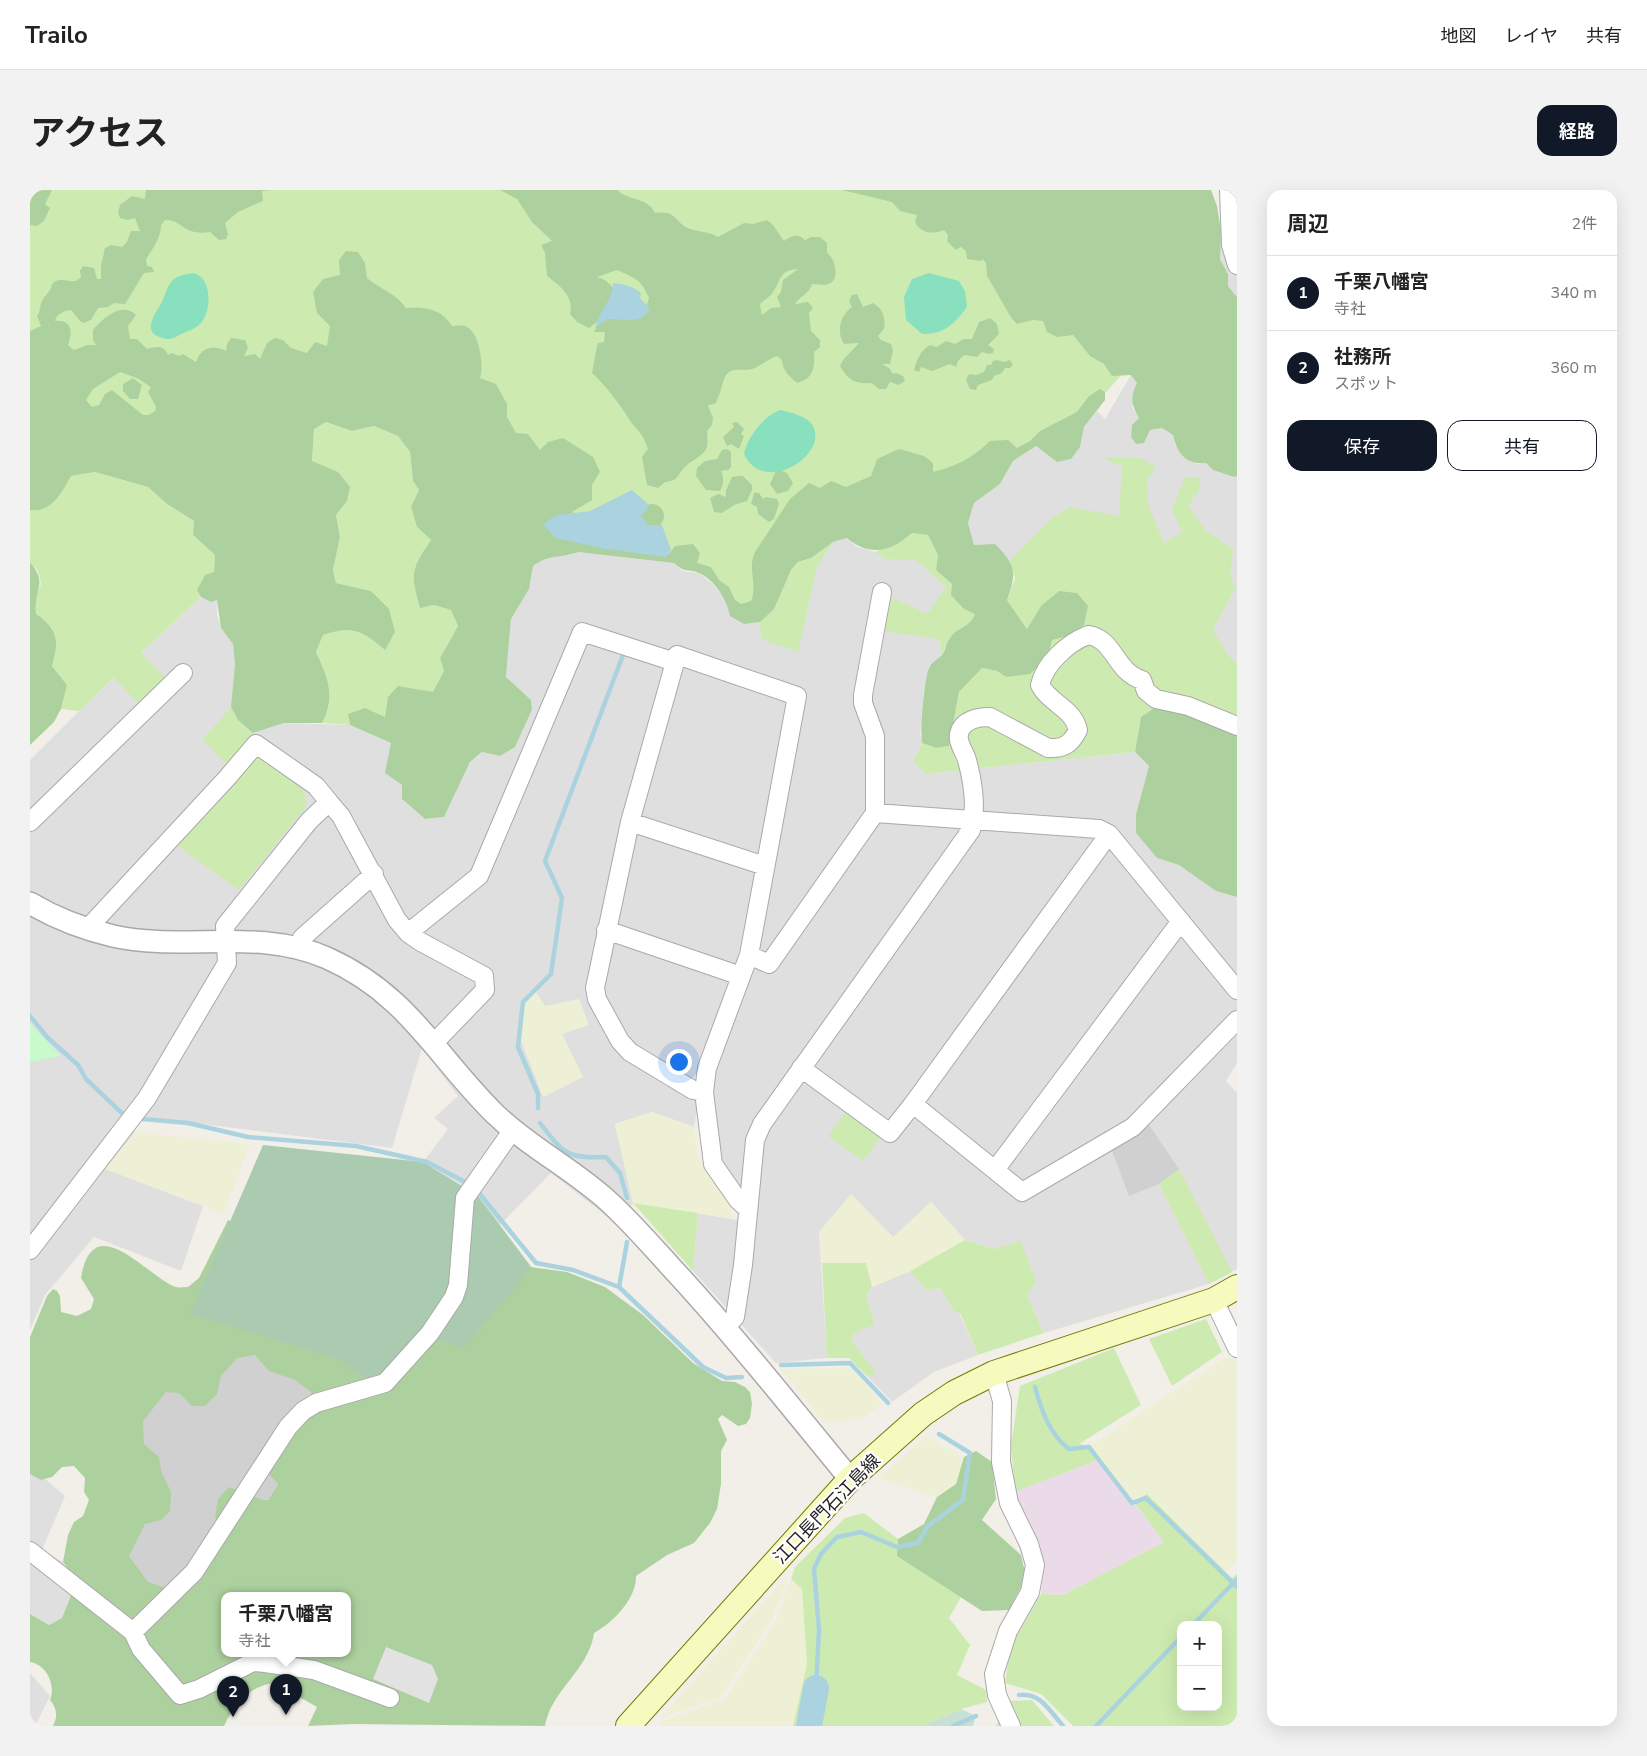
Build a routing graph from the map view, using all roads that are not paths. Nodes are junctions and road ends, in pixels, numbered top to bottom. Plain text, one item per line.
1 (1229, 190) edge
2 (1237, 265) edge
3 (882, 592) dead end
4 (675, 662) junction
5 (184, 673) dead end
6 (1237, 726) edge
7 (329, 802) junction
8 (875, 813) junction
9 (974, 819) junction
10 (30, 822) edge
11 (630, 822) junction
12 (1109, 834) junction
13 (765, 866) junction
14 (374, 874) junction
15 (30, 903) edge
16 (1181, 921) junction
17 (88, 928) junction
18 (606, 930) junction
19 (408, 932) junction
20 (225, 941) junction
21 (301, 948) junction
22 (749, 955) junction
23 (741, 976) junction
24 (1237, 990) edge
25 (1237, 1020) edge
26 (433, 1044) junction
27 (801, 1068) junction
28 (704, 1092) junction
29 (913, 1104) junction
30 (512, 1130) junction
31 (995, 1170) junction
32 (748, 1209) junction
33 (30, 1250) edge
34 (1237, 1287) edge
35 (1214, 1300) junction
36 (726, 1328) junction
37 (1237, 1348) edge
38 (994, 1373) junction
39 (850, 1479) junction
40 (30, 1551) edge
41 (132, 1632) junction
42 (390, 1698) dead end
43 (628, 1726) edge
44 (1011, 1726) edge

1 - 2 street
3 - 8 street
4 - 11 street
4 - 13 street
4 - 19 street
5 - 10 street
6 - 9 street
7 - 14 street
7 - 17 street
7 - 20 street
8 - 9 street
8 - 22 street
9 - 12 street
9 - 27 street
11 - 13 street
11 - 18 street
12 - 16 street
12 - 29 street
13 - 22 street
14 - 19 street
14 - 21 street
15 - 17 street
16 - 24 street
16 - 31 street
17 - 20 street
18 - 23 street
18 - 28 street
19 - 26 street
20 - 21 street
20 - 33 street
21 - 26 street
22 - 23 street
23 - 28 street
25 - 31 street
26 - 30 street
27 - 29 street
27 - 32 street
28 - 32 street
29 - 31 street
30 - 36 street
30 - 41 street
32 - 36 street
34 - 35 main road, 江口長門石江島線
35 - 37 street
35 - 38 main road, 江口長門石江島線
36 - 39 street
38 - 39 main road, 江口長門石江島線
38 - 44 street
39 - 43 main road, 江口長門石江島線
40 - 41 street
41 - 42 street

